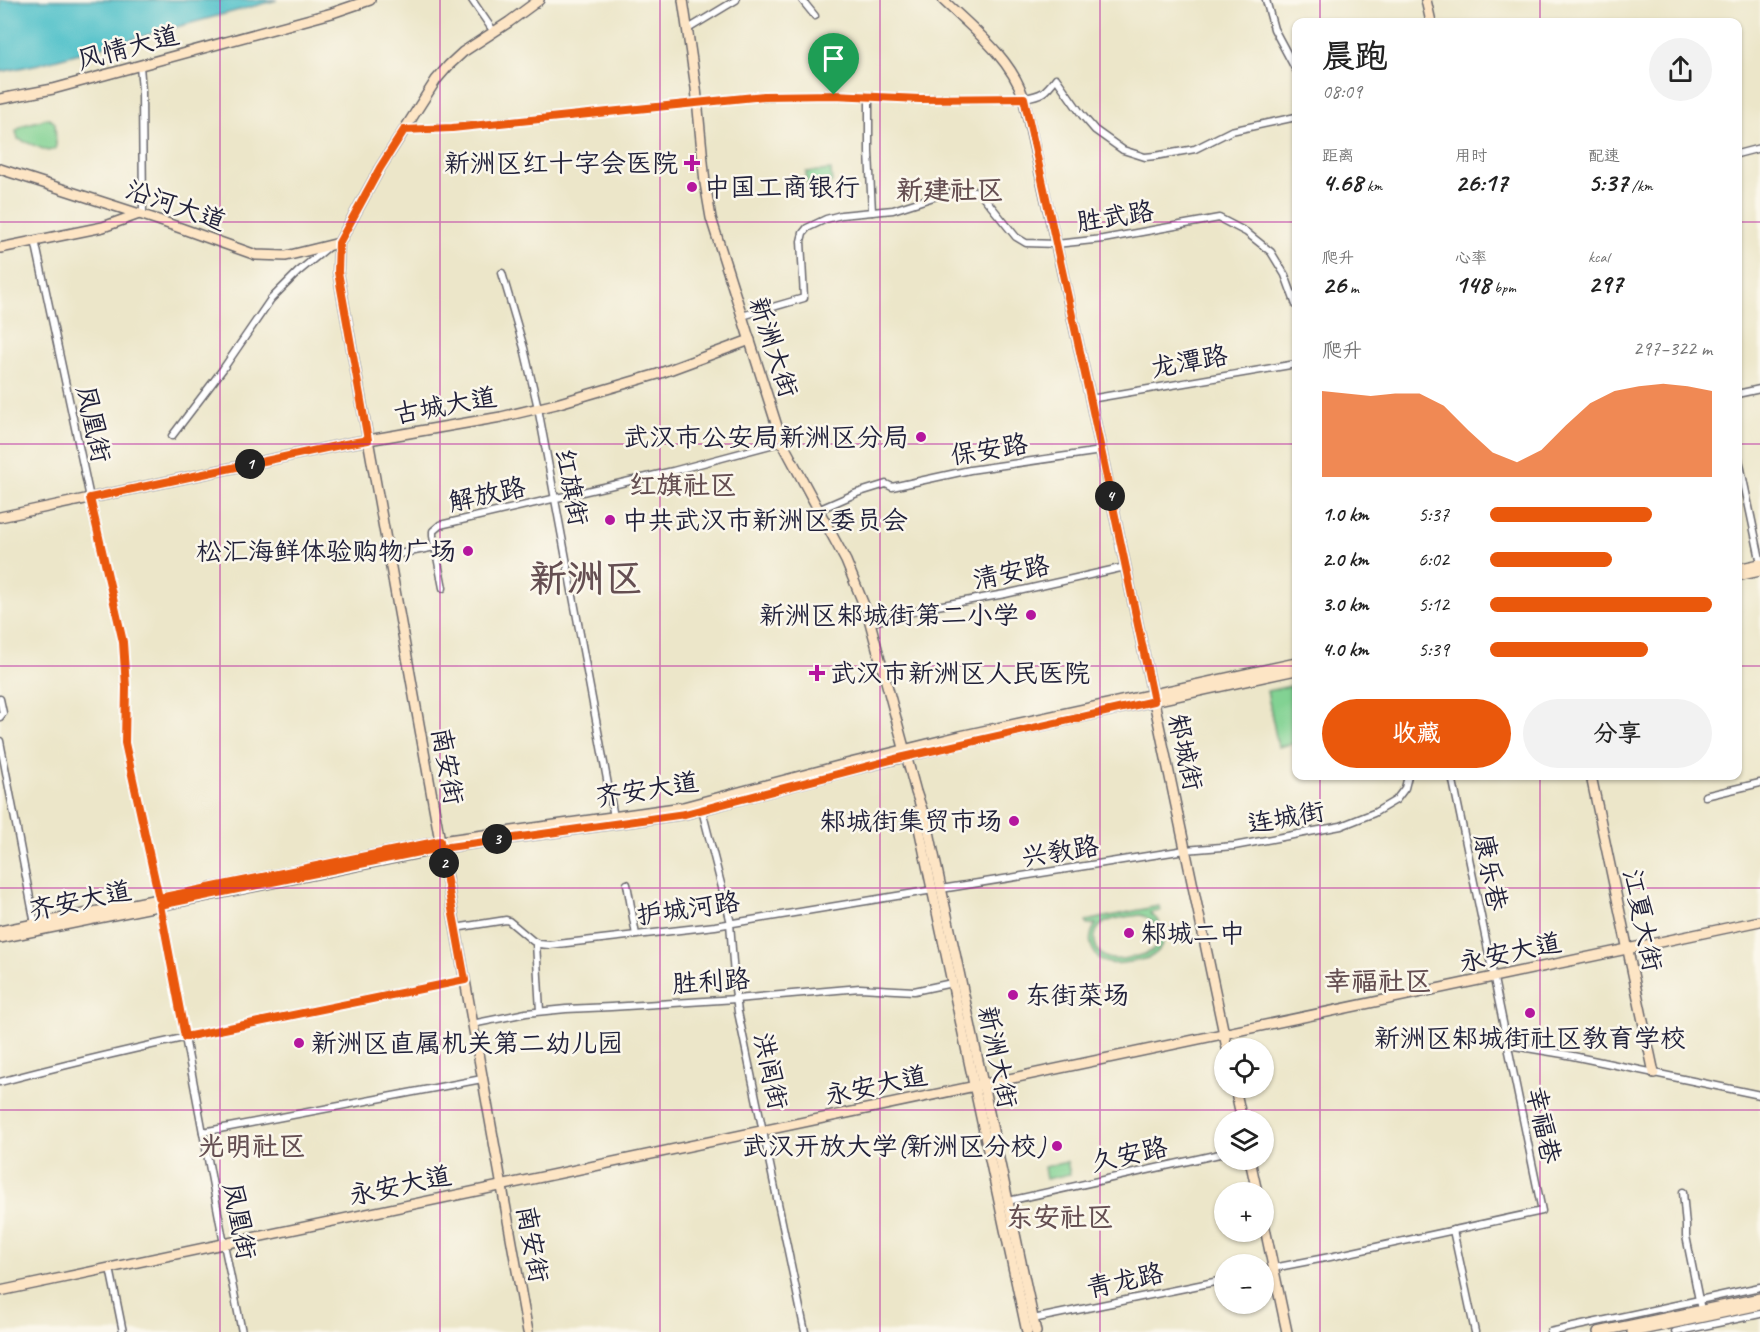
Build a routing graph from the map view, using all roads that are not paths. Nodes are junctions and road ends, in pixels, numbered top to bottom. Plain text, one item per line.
1 (370, 0) edge
2 (472, 0) edge
3 (539, 0) edge
4 (683, 0) edge
5 (736, 0) edge
6 (802, 0) edge
7 (944, 0) edge
8 (1266, 0) edge
9 (1426, 0) edge
10 (815, 16) dead end
11 (1430, 18) edge
12 (688, 29) junction
13 (494, 32) junction
14 (1292, 62) edge
15 (140, 66) junction
16 (869, 97) junction
17 (1024, 98) junction
18 (0, 99) edge
19 (697, 103) junction
20 (1292, 118) edge
21 (404, 130) junction
22 (1760, 148) edge
23 (1742, 153) edge
24 (0, 169) edge
25 (872, 212) junction
26 (141, 214) junction
27 (35, 240) junction
28 (334, 244) junction
29 (1056, 244) junction
30 (0, 248) edge
31 (501, 273) dead end
32 (1292, 294) edge
33 (742, 316) junction
34 (750, 340) junction
35 (1292, 365) edge
36 (1760, 389) edge
37 (1742, 393) edge
38 (1090, 399) junction
39 (538, 408) junction
40 (172, 436) dead end
41 (368, 440) junction
42 (782, 442) junction
43 (1101, 451) junction
44 (1742, 474) edge
45 (90, 498) junction
46 (555, 499) junction
47 (818, 510) junction
48 (0, 517) edge
49 (435, 547) junction
50 (389, 556) junction
51 (1760, 562) edge
52 (1125, 567) junction
53 (1742, 567) edge
54 (1760, 571) edge
55 (1742, 575) edge
56 (443, 588) dead end
57 (870, 623) junction
58 (1292, 664) edge
59 (1292, 671) edge
60 (1153, 697) junction
61 (0, 699) edge
62 (0, 717) edge
63 (0, 741) edge
64 (906, 753) junction
65 (1407, 780) edge
66 (1453, 780) edge
67 (1592, 780) edge
68 (1760, 783) edge
69 (1705, 796) dead end
70 (702, 810) junction
71 (614, 817) junction
72 (440, 845) junction
73 (1185, 850) junction
74 (627, 884) dead end
75 (937, 889) junction
76 (160, 901) junction
77 (1760, 921) edge
78 (730, 923) junction
79 (35, 924) junction
80 (455, 928) junction
81 (0, 931) edge
82 (636, 935) junction
83 (0, 939) edge
84 (536, 943) junction
85 (1627, 948) junction
86 (1493, 977) junction
87 (465, 980) junction
88 (952, 983) junction
89 (736, 999) junction
90 (540, 1011) junction
91 (472, 1024) junction
92 (1224, 1033) junction
93 (185, 1037) junction
94 (1225, 1038) edge
95 (1508, 1045) junction
96 (1654, 1073) junction
97 (482, 1079) junction
98 (0, 1082) edge
99 (979, 1084) junction
100 (1760, 1095) edge
101 (763, 1130) junction
102 (203, 1132) junction
103 (1214, 1155) edge
104 (501, 1185) junction
105 (1683, 1192) dead end
106 (1008, 1201) junction
107 (1453, 1230) junction
108 (224, 1244) junction
109 (110, 1268) junction
110 (1274, 1269) edge
111 (1274, 1274) edge
112 (1214, 1282) edge
113 (1760, 1287) edge
114 (0, 1291) edge
115 (1760, 1298) edge
116 (1699, 1300) junction
117 (1760, 1305) edge
118 (1701, 1310) junction
119 (1760, 1314) edge
120 (1033, 1319) junction
121 (123, 1332) edge
122 (242, 1332) edge
123 (528, 1332) edge
124 (804, 1332) edge
125 (1027, 1332) edge
126 (1036, 1332) edge
127 (1287, 1332) edge
128 (1475, 1332) edge
129 (1550, 1332) edge
130 (1598, 1332) edge
131 (1632, 1332) edge
132 (1675, 1332) edge

1 - 15 main road, 风情大道
2 - 13 street
3 - 13 main road
4 - 12 main road, 新洲大街
5 - 12 street
6 - 10 street
7 - 17 main road, 邾城街
8 - 14 street
9 - 11 main road
12 - 19 main road, 新洲大街
13 - 21 main road
15 - 18 main road, 风情大道
15 - 26 street
16 - 17 street
16 - 19 street
16 - 25 street
17 - 20 street
17 - 29 main road, 邾城街
19 - 21 street
19 - 33 main road, 新洲大街
21 - 28 main road
22 - 23 street
24 - 26 main road, 沿河大道
25 - 29 street, 胜武路
25 - 33 street, 胜武路
26 - 27 main road
26 - 28 main road, 沿河大道
27 - 30 main road
27 - 45 street, 凤凰街
28 - 40 street
28 - 41 main road, 南安街
29 - 32 street, 胜武路
29 - 38 main road, 邾城街
31 - 39 street, 红旗街
33 - 34 main road, 新洲大街
34 - 39 main road, 古城大道
34 - 42 main road, 新洲大街
35 - 38 street, 龙潭路
36 - 37 street
38 - 43 main road, 邾城街
39 - 41 main road, 古城大道
39 - 46 street, 红旗街
41 - 45 main road, 古城大道
41 - 50 main road, 南安街
42 - 46 street, 解放路
42 - 47 main road, 新洲大街
43 - 47 street, 保安路
43 - 52 main road, 邾城街
44 - 51 street
45 - 48 main road, 古城大道
45 - 76 street, 凤凰街
46 - 49 street, 解放路
46 - 71 street, 红旗街
47 - 57 main road, 新洲大街
49 - 50 street
49 - 56 street, 解放路
50 - 72 main road, 南安街
51 - 53 main road
52 - 57 street, 清安路
52 - 60 main road, 邾城街
54 - 55 main road
57 - 64 main road, 新洲大街
58 - 60 main road, 齐安大道
59 - 60 main road, 齐安大道
60 - 64 main road, 齐安大道
60 - 73 main road, 邾城街
61 - 62 street
63 - 79 street
64 - 70 main road, 齐安大道
64 - 71 main road, 齐安大道
64 - 75 main road, 新洲大街
65 - 73 street, 连城街
66 - 86 street, 康乐巷
67 - 85 main road, 江夏大街
68 - 69 street
70 - 72 main road, 齐安大道
70 - 78 street, 洪闾街
71 - 72 main road, 齐安大道
72 - 76 main road, 齐安大道
72 - 80 main road, 南安街
73 - 75 street, 兴教路
73 - 92 main road, 邾城街
74 - 82 street
75 - 78 street, 护城河路
75 - 88 main road, 新洲大街
75 - 99 main road, 新洲大街
76 - 79 main road, 齐安大道
76 - 83 main road, 齐安大道
76 - 93 street, 凤凰街
77 - 85 main road, 永安大道
78 - 82 street, 护城河路
78 - 89 street, 洪闾街
79 - 81 main road, 齐安大道
80 - 84 street
80 - 87 main road, 南安街
82 - 84 street, 护城河路
84 - 90 street
85 - 86 main road, 永安大道
85 - 96 main road, 江夏大街
86 - 92 main road, 永安大道
86 - 95 street, 幸福巷
87 - 91 main road, 南安街
87 - 93 street
88 - 89 street, 胜利路
88 - 99 main road, 新洲大街
89 - 90 street, 胜利路
89 - 101 street, 洪闾街
90 - 91 street, 胜利路
91 - 97 main road, 南安街
92 - 94 main road, 邾城街
92 - 99 main road, 永安大道
93 - 98 street
93 - 102 street, 凤凰街
95 - 96 street
95 - 107 street, 幸福巷
96 - 100 street
97 - 102 street
97 - 104 main road, 南安街
99 - 101 main road, 永安大道
99 - 106 main road, 新洲大街
99 - 125 main road, 新洲大街
101 - 104 main road, 永安大道
101 - 124 street, 洪闾街
102 - 108 street, 凤凰街
103 - 106 street, 久安路
104 - 108 main road, 永安大道
104 - 123 main road, 南安街
105 - 116 street
106 - 120 main road, 新洲大街
107 - 110 street
107 - 128 street
108 - 109 main road, 永安大道
108 - 122 street, 凤凰街
109 - 114 main road, 永安大道
109 - 121 street
111 - 127 main road
112 - 120 street, 青龙路
113 - 116 street
115 - 118 main road
116 - 118 street
116 - 129 street
117 - 131 main road
118 - 130 main road
119 - 132 street
120 - 126 main road, 新洲大街

